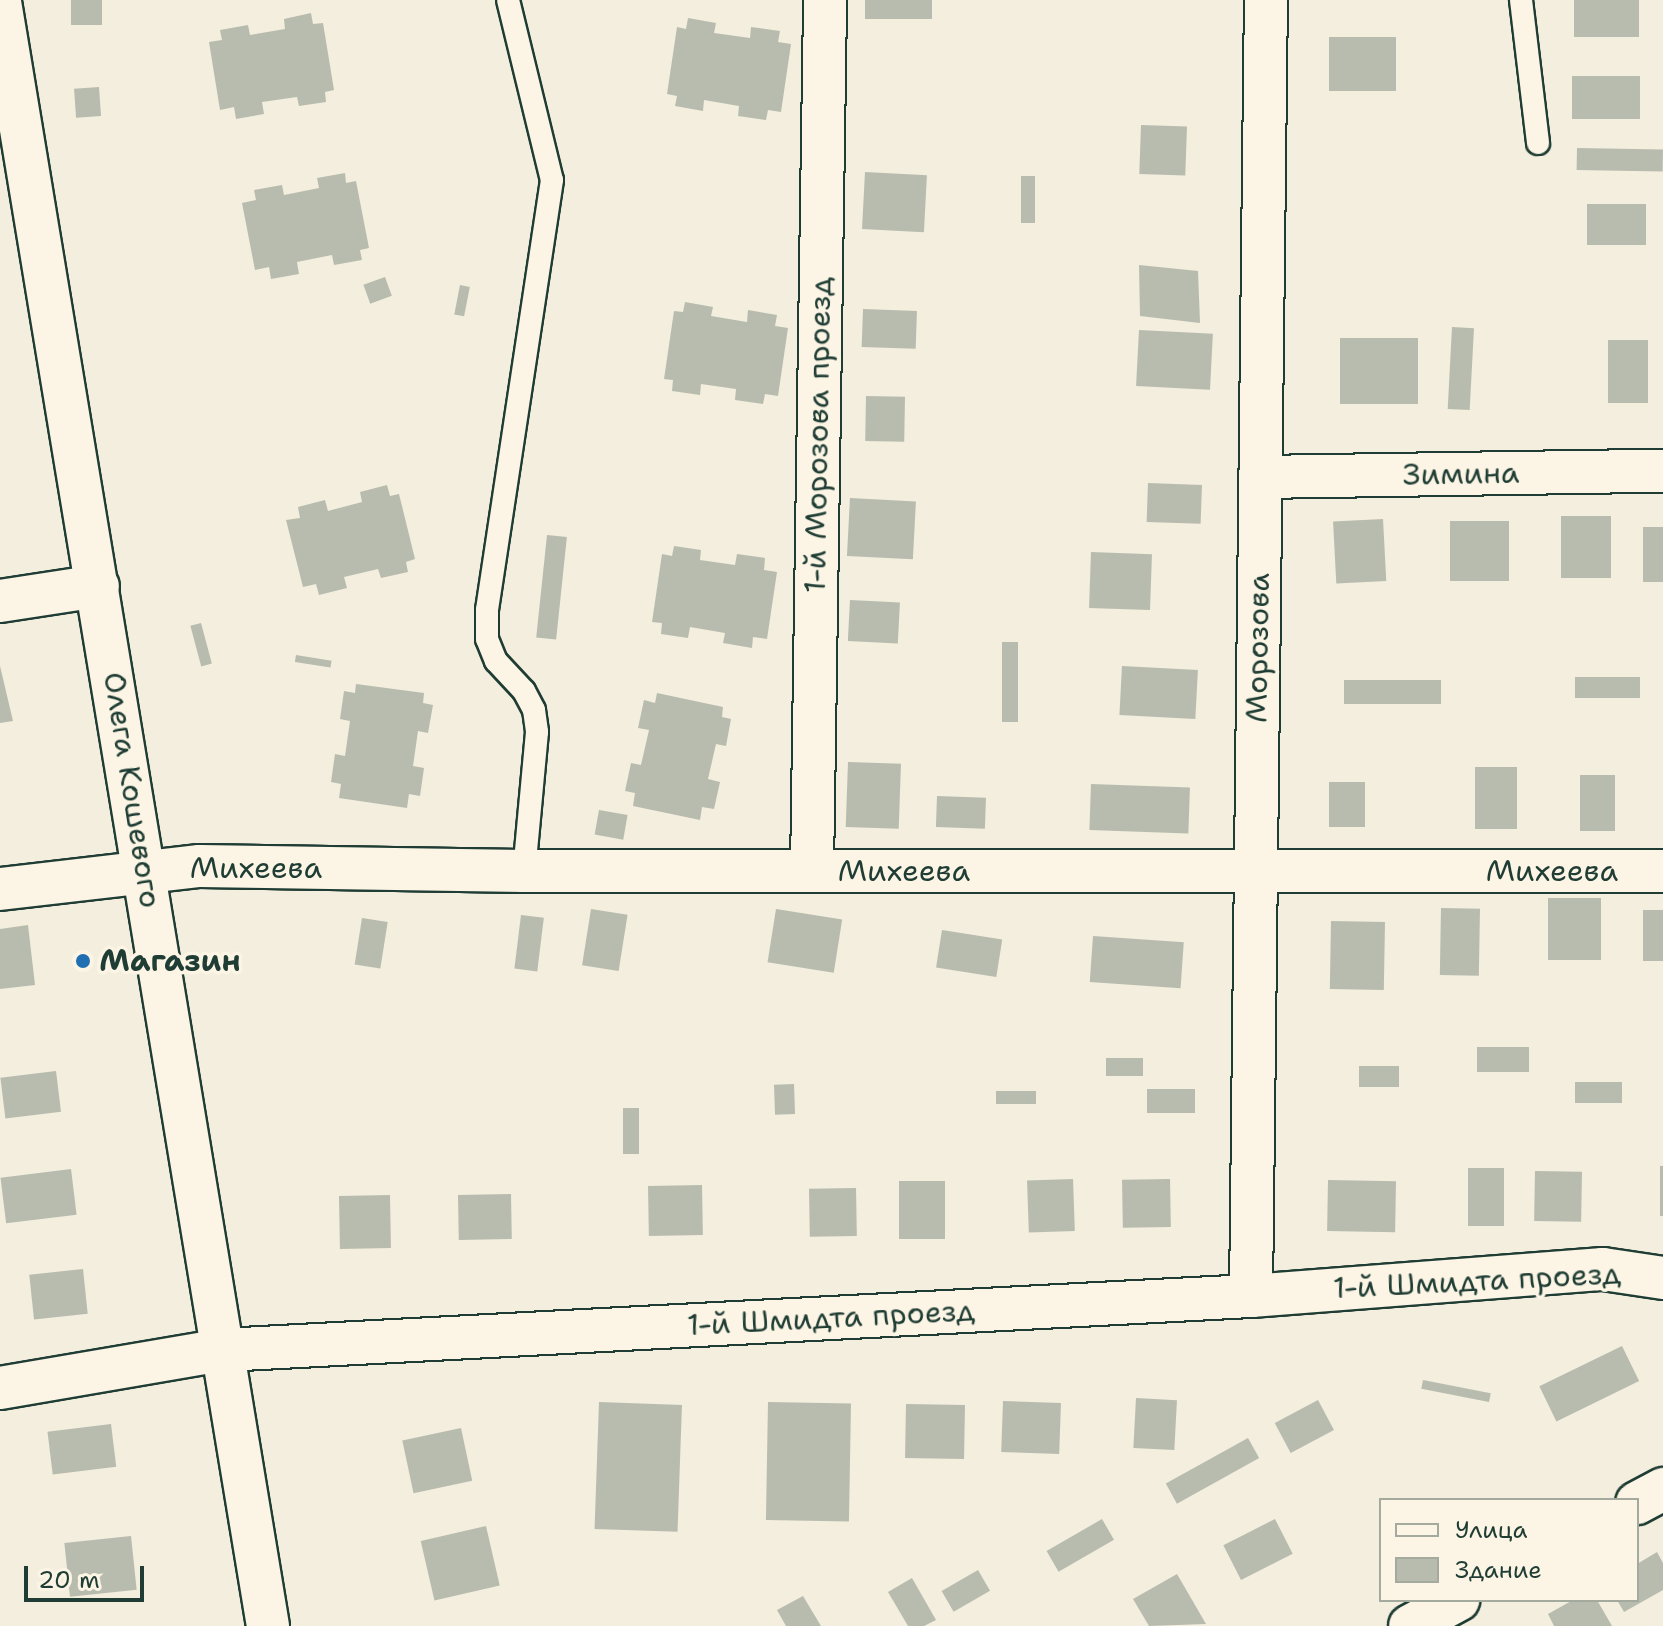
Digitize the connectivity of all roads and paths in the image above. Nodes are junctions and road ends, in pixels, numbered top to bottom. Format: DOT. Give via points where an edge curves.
graph roads {
  1 [pos="508,0"];
  2 [pos="825,0"];
  3 [pos="1266,0"];
  4 [pos="1521,0"];
  5 [pos="0,2"];
  6 [pos="1538,143"];
  7 [pos="16,188"];
  8 [pos="1663,471"];
  9 [pos="1260,477"];
  10 [pos="98,586"];
  11 [pos="0,601"];
  12 [pos="145,870"];
  13 [pos="524,871"];
  14 [pos="812,871"];
  15 [pos="1256,871"];
  16 [pos="1663,871"];
  17 [pos="0,889"];
  18 [pos="1663,1278"];
  19 [pos="1251,1296"];
  20 [pos="223,1350"];
  21 [pos="0,1388"];
  22 [pos="1663,1489"];
  23 [pos="1639,1502"];
  24 [pos="1454,1602"];
  25 [pos="268,1626"];
  26 [pos="1410,1626"];
  1 -- 13 [label="lane" via="552,180 487,610 487,639 496,661 524,691 535,721"];
  2 -- 14 [label="street, 1-й Морозова проезд"];
  3 -- 9 [label="street, Морозова"];
  4 -- 6 [label="lane"];
  5 -- 7 [label="street, Олега Кошевого"];
  7 -- 10 [label="street, Олега Кошевого"];
  8 -- 9 [label="street, Зимина"];
  9 -- 15 [label="street, Морозова"];
  10 -- 11 [label="street"];
  10 -- 12 [label="street, Олега Кошевого"];
  12 -- 13 [label="street, Михеева" via="200,866"];
  12 -- 17 [label="street"];
  12 -- 20 [label="street, Олега Кошевого"];
  13 -- 14 [label="street, Михеева"];
  14 -- 15 [label="street, Михеева"];
  15 -- 16 [label="street, Михеева"];
  15 -- 19 [label="street, Морозова"];
  18 -- 19 [label="street, 1-й Шмидта проезд" via="1603,1269"];
  19 -- 20 [label="street, 1-й Шмидта проезд"];
  20 -- 21 [label="street, 1-й Шмидта проезд"];
  20 -- 25 [label="street, Олега Кошевого"];
  22 -- 23 [label="street"];
  24 -- 26 [label="street"];
}
